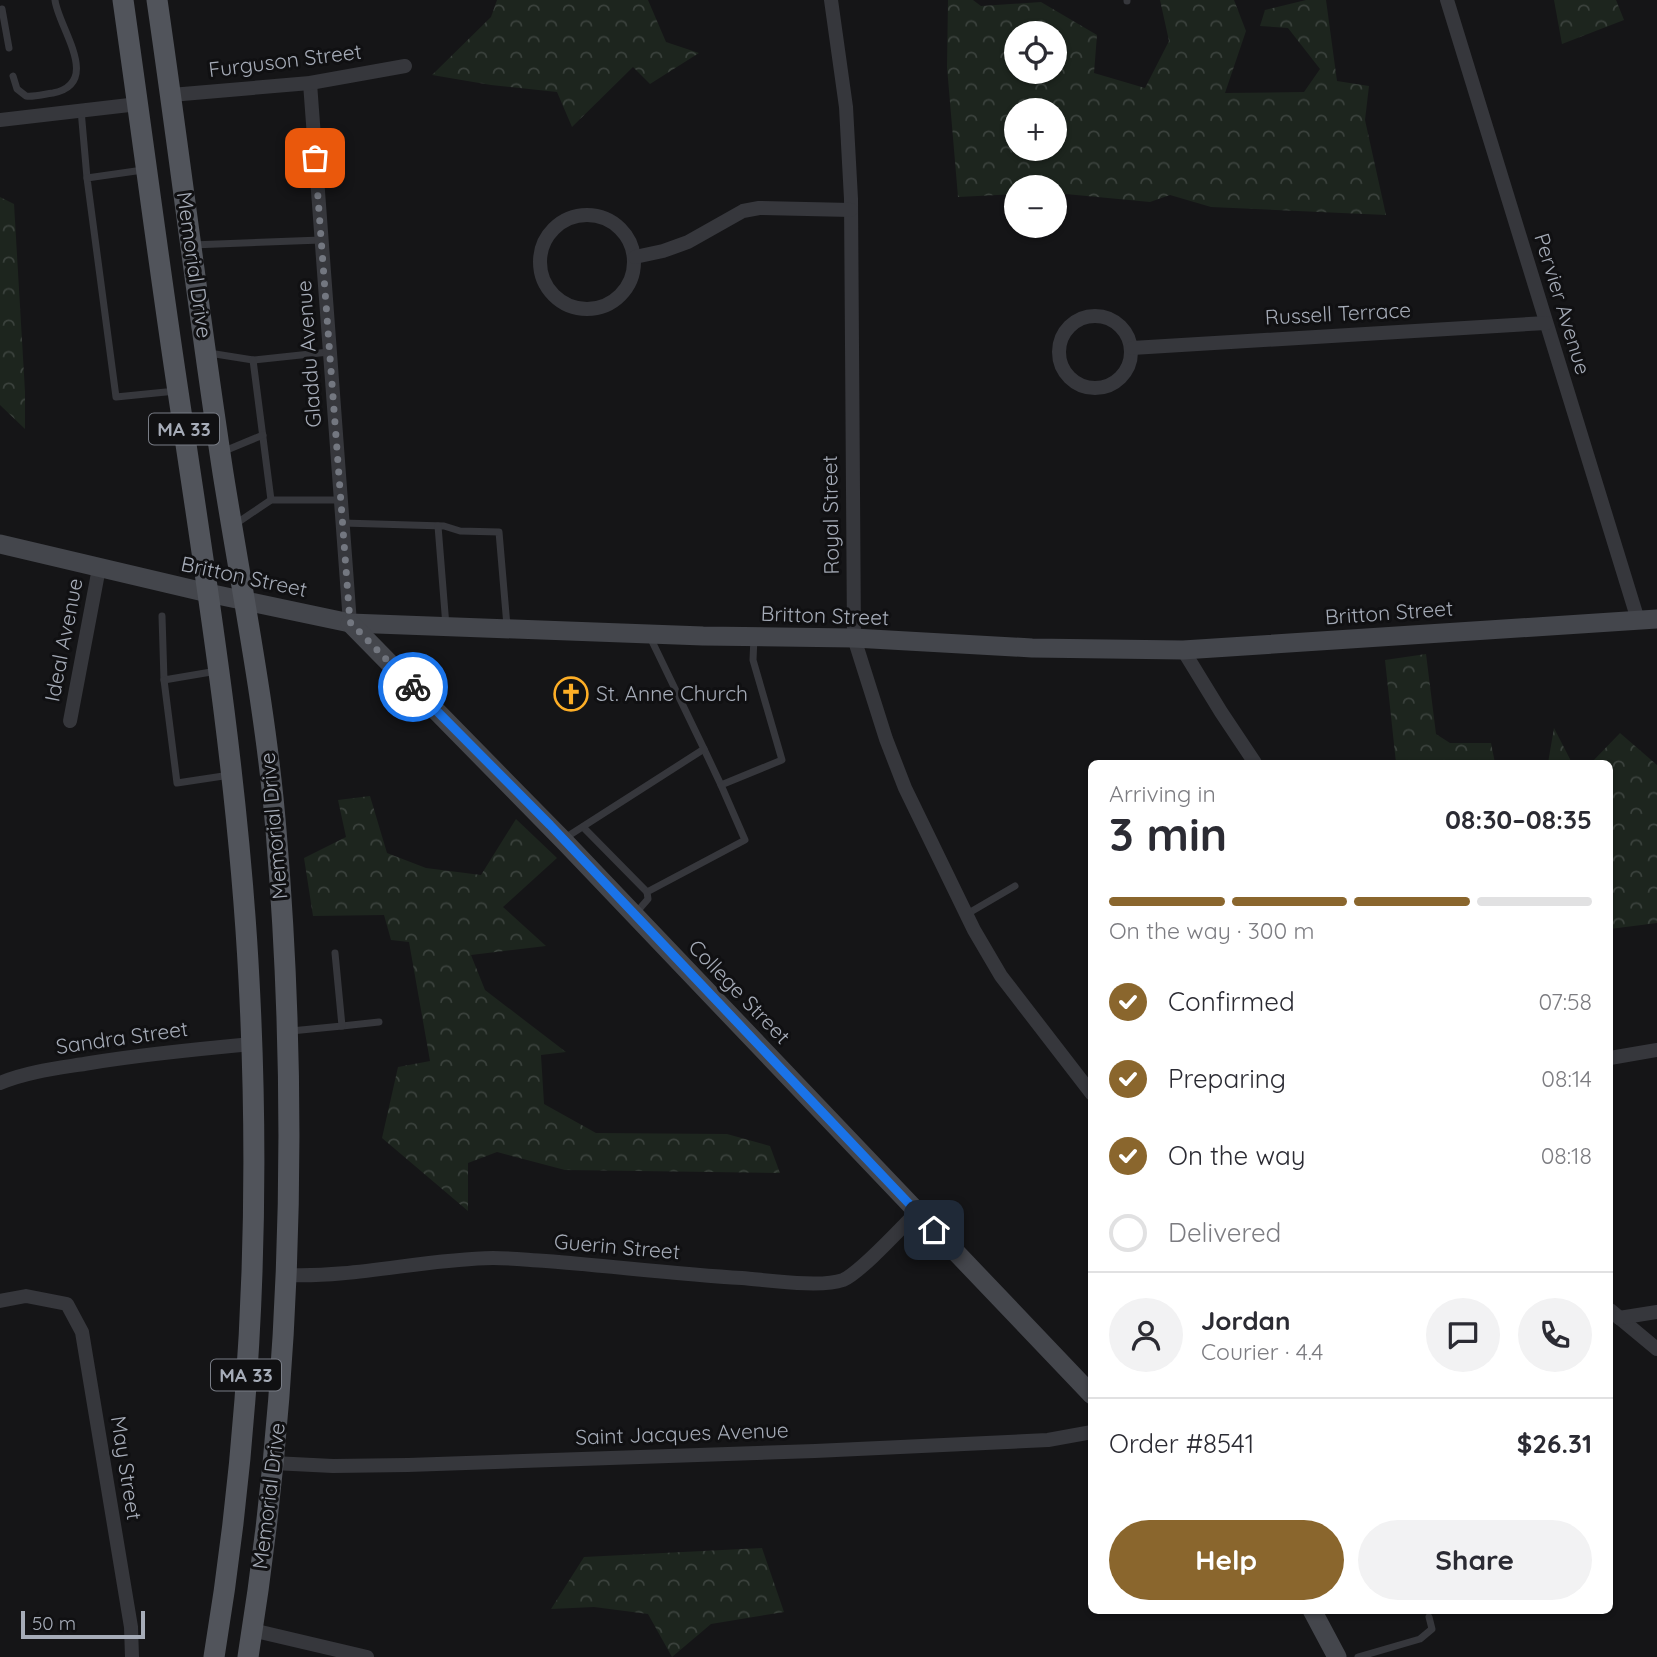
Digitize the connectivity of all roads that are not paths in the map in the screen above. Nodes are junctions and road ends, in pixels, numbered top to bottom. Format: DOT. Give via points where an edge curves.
graph roads {
  1 [pos="55,0"];
  2 [pos="123,0"];
  3 [pos="157,0"];
  4 [pos="831,0"];
  5 [pos="1447,0"];
  6 [pos="1,6"];
  7 [pos="9,48"];
  8 [pos="405,66"];
  9 [pos="13,76"];
  10 [pos="310,83"];
  11 [pos="171,95"];
  12 [pos="138,104"];
  13 [pos="81,110"];
  14 [pos="0,120"];
  15 [pos="147,169"];
  16 [pos="87,178"];
  17 [pos="851,210"];
  18 [pos="321,240"];
  19 [pos="191,245"];
  20 [pos="635,257"];
  21 [pos="1546,323"];
  22 [pos="1132,348"];
  23 [pos="206,352"];
  24 [pos="330,352"];
  25 [pos="253,360"];
  26 [pos="178,391"];
  27 [pos="263,435"];
  28 [pos="220,453"];
  29 [pos="271,500"];
  30 [pos="341,500"];
  31 [pos="343,523"];
  32 [pos="438,526"];
  33 [pos="232,527"];
  34 [pos="0,544"];
  35 [pos="99,568"];
  36 [pos="208,593"];
  37 [pos="243,600"];
  38 [pos="162,616"];
  39 [pos="1648,619"];
  40 [pos="350,622"];
  41 [pos="446,626"];
  42 [pos="507,628"];
  43 [pos="649,633"];
  44 [pos="754,636"];
  45 [pos="853,638"];
  46 [pos="1183,650"];
  47 [pos="218,671"];
  48 [pos="164,680"];
  49 [pos="69,721"];
  50 [pos="704,749"];
  51 [pos="1253,760"];
  52 [pos="231,775"];
  53 [pos="721,785"];
  54 [pos="583,827"];
  55 [pos="563,839"];
  56 [pos="1015,886"];
  57 [pos="647,892"];
  58 [pos="635,914"];
  59 [pos="966,914"];
  60 [pos="335,953"];
  61 [pos="379,1022"];
  62 [pos="342,1026"];
  63 [pos="287,1031"];
  64 [pos="252,1044"];
  65 [pos="1657,1050"];
  66 [pos="1613,1057"];
  67 [pos="0,1083"];
  68 [pos="1088,1089"];
  69 [pos="917,1212"];
  70 [pos="286,1275"];
  71 [pos="0,1301"];
  72 [pos="1657,1312"];
  73 [pos="1615,1314"];
  74 [pos="1657,1349"];
  75 [pos="1088,1387"];
  76 [pos="1088,1433"];
  77 [pos="273,1463"];
  78 [pos="1314,1614"];
  79 [pos="1429,1617"];
  80 [pos="252,1630"];
  81 [pos="132,1657"];
  82 [pos="214,1657"];
  83 [pos="248,1657"];
  84 [pos="366,1657"];
  85 [pos="1337,1657"];
  86 [pos="1358,1657"];
  1 -- 9 [label="lane" via="76,62 74,81 59,91 32,97 16,89"];
  2 -- 12 [label="main road, Memorial Drive / MA 33"];
  3 -- 11 [label="main road, Memorial Drive / MA 33"];
  4 -- 17 [label="street, Royal Street" via="846,107"];
  5 -- 21 [label="street, Pervier Avenue"];
  6 -- 7 [label="lane"];
  8 -- 10 [label="street, Furguson Street"];
  10 -- 11 [label="street, Furguson Street"];
  10 -- 18 [label="street, Gladdu Avenue"];
  11 -- 19 [label="main road, Memorial Drive / MA 33"];
  12 -- 13 [label="street"];
  12 -- 15 [label="main road, Memorial Drive / MA 33"];
  13 -- 14 [label="street"];
  13 -- 16 [label="lane"];
  15 -- 16 [label="lane"];
  15 -- 26 [label="main road, Memorial Drive / MA 33"];
  16 -- 26 [label="lane" via="116,397"];
  17 -- 20 [label="street" via="743,211 688,242"];
  17 -- 45 [label="street, Royal Street"];
  18 -- 19 [label="lane"];
  18 -- 24 [label="street, Gladdu Avenue"];
  19 -- 23 [label="main road, Memorial Drive / MA 33"];
  20 -- 20 [label="street" via="629,239 617,225 582,215 564,221 550,233 541,250 540,268 546,286 558,300 575,308 593,309 611,304 625,292"];
  21 -- 22 [label="street, Russell Terrace"];
  21 -- 39 [label="street, Pervier Avenue"];
  22 -- 22 [label="street" via="1131,360 1118,380 1096,388 1073,380 1060,361 1059,349 1068,327 1089,316 1101,316 1122,327"];
  23 -- 25 [label="lane"];
  23 -- 28 [label="main road, Memorial Drive / MA 33"];
  24 -- 25 [label="lane"];
  24 -- 30 [label="street, Gladdu Avenue"];
  25 -- 27 [label="lane"];
  26 -- 36 [label="main road, Memorial Drive / MA 33"];
  27 -- 28 [label="lane"];
  27 -- 29 [label="lane"];
  28 -- 33 [label="main road, Memorial Drive / MA 33"];
  29 -- 30 [label="lane"];
  29 -- 33 [label="lane"];
  30 -- 31 [label="street, Gladdu Avenue"];
  31 -- 32 [label="lane"];
  31 -- 40 [label="street, Gladdu Avenue"];
  32 -- 41 [label="lane"];
  32 -- 42 [label="lane" via="499,532"];
  33 -- 37 [label="main road, Memorial Drive / MA 33"];
  34 -- 35 [label="street, Britton Street"];
  35 -- 36 [label="street, Britton Street"];
  35 -- 49 [label="street, Ideal Avenue"];
  36 -- 37 [label="street, Britton Street"];
  36 -- 47 [label="main road, Memorial Drive / MA 33"];
  37 -- 40 [label="street, Britton Street"];
  37 -- 63 [label="main road, Memorial Drive / MA 33" via="274,804"];
  38 -- 48 [label="lane"];
  39 -- 46 [label="street, Britton Street"];
  40 -- 41 [label="street, Britton Street"];
  40 -- 55 [label="street, College Street"];
  41 -- 42 [label="street, Britton Street"];
  42 -- 43 [label="street, Britton Street"];
  43 -- 44 [label="street, Britton Street"];
  43 -- 50 [label="lane"];
  44 -- 45 [label="street, Britton Street"];
  44 -- 53 [label="lane" via="753,660 782,760"];
  45 -- 46 [label="street, Britton Street"];
  45 -- 59 [label="street, Royal Street" via="905,788"];
  46 -- 51 [label="street"];
  47 -- 48 [label="lane"];
  47 -- 52 [label="main road, Memorial Drive / MA 33"];
  48 -- 52 [label="lane" via="177,783"];
  50 -- 53 [label="lane"];
  50 -- 54 [label="lane"];
  52 -- 64 [label="main road, Memorial Drive / MA 33"];
  53 -- 57 [label="lane" via="745,840"];
  54 -- 55 [label="lane"];
  54 -- 57 [label="lane"];
  55 -- 58 [label="street, College Street"];
  56 -- 59 [label="lane"];
  57 -- 58 [label="lane" via="648,899"];
  58 -- 69 [label="street, College Street"];
  59 -- 68 [label="street, Royal Street" via="1001,976"];
  60 -- 62 [label="lane"];
  61 -- 62 [label="lane"];
  62 -- 63 [label="lane"];
  63 -- 70 [label="main road, Memorial Drive / MA 33"];
  64 -- 67 [label="street, Sandra Street" via="36,1071"];
  64 -- 82 [label="main road, Memorial Drive / MA 33" via="254,1198 248,1342 236,1491"];
  65 -- 66 [label="street"];
  69 -- 70 [label="street, Guerin Street" via="862,1266 843,1279 815,1283 496,1258"];
  69 -- 75 [label="street, College Street"];
  70 -- 77 [label="main road, Memorial Drive / MA 33"];
  71 -- 81 [label="street, May Street" via="26,1296 67,1304 82,1332 131,1627"];
  72 -- 73 [label="street"];
  73 -- 74 [label="street"];
  76 -- 77 [label="street, Saint Jacques Avenue" via="1048,1440 814,1451 408,1465"];
  77 -- 80 [label="main road, Memorial Drive / MA 33"];
  78 -- 85 [label="street"];
  79 -- 86 [label="lane" via="1432,1629 1420,1639"];
  80 -- 83 [label="main road, Memorial Drive / MA 33"];
  80 -- 84 [label="street"];
}
